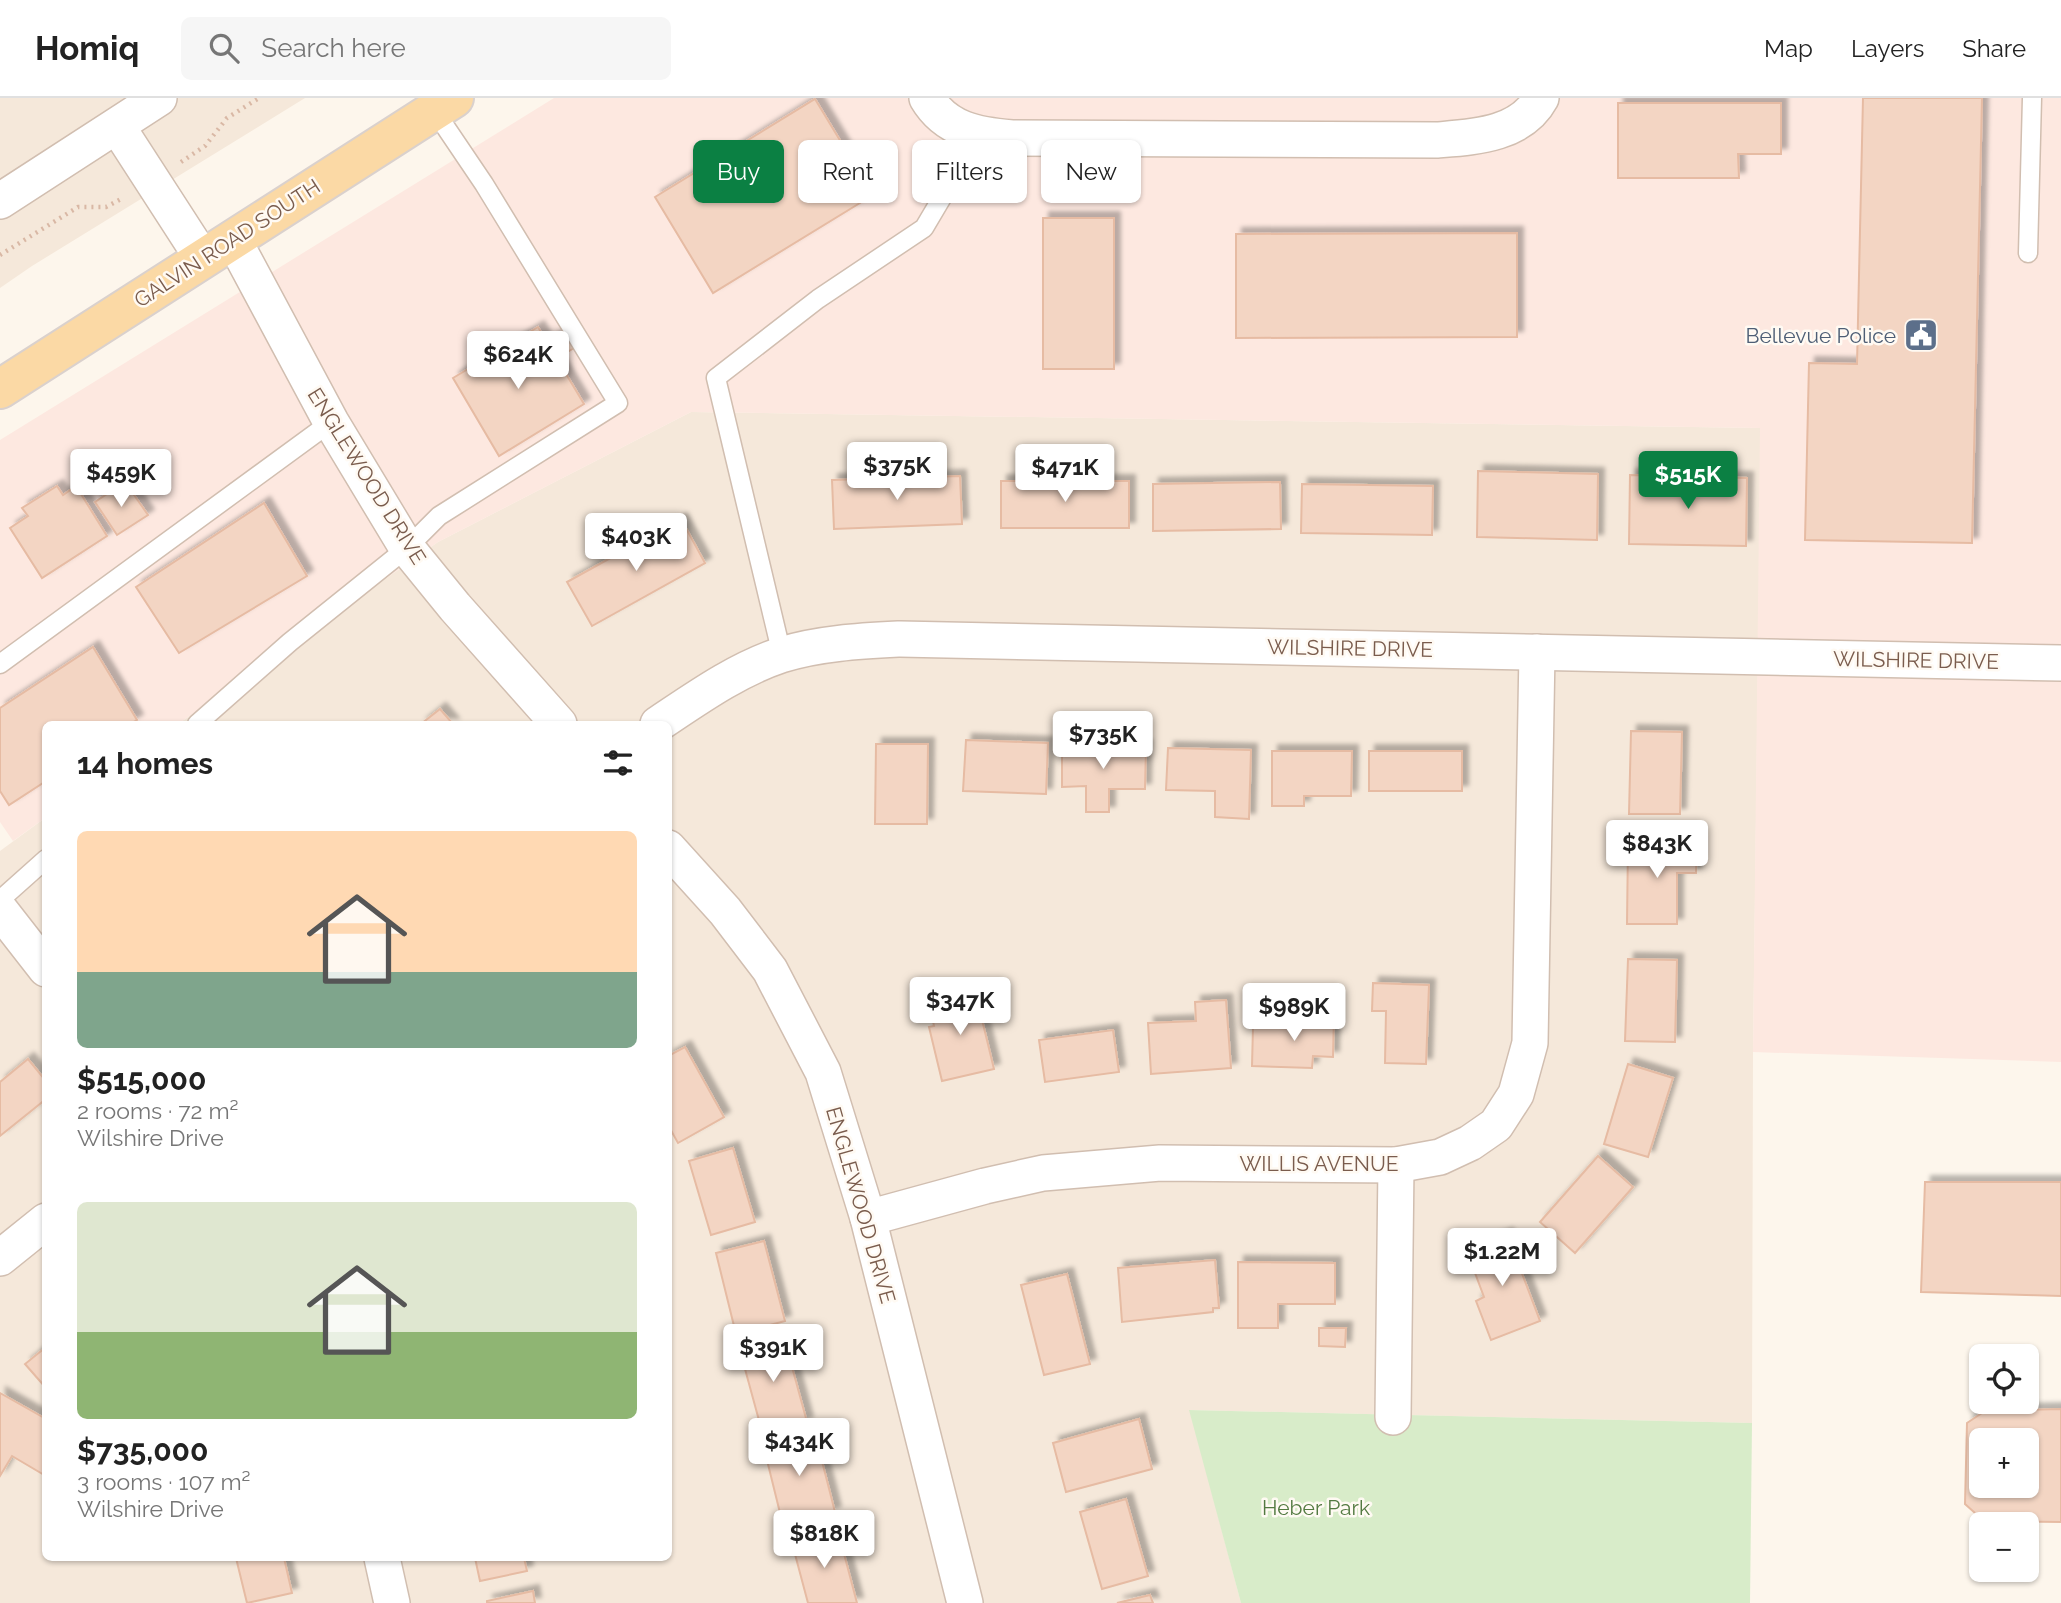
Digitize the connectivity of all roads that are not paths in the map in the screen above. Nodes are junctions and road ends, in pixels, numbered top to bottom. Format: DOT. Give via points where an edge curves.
graph roads {
  1 [pos="159,98"];
  2 [pos="927,98"];
  3 [pos="1541,98"];
  4 [pos="2032,98"];
  5 [pos="444,104"];
  6 [pos="117,126"];
  7 [pos="979,135"];
  8 [pos="0,201"];
  9 [pos="218,249"];
  10 [pos="2028,253"];
  11 [pos="0,389"];
  12 [pos="331,422"];
  13 [pos="407,548"];
  14 [pos="1537,652"];
  15 [pos="782,655"];
  16 [pos="2061,663"];
  17 [pos="0,664"];
  18 [pos="200,721"];
  19 [pos="556,721"];
  20 [pos="662,721"];
  21 [pos="672,852"];
  22 [pos="42,863"];
  23 [pos="0,900"];
  24 [pos="0,911"];
  25 [pos="42,964"];
  26 [pos="1396,1165"];
  27 [pos="868,1218"];
  28 [pos="42,1224"];
  29 [pos="0,1258"];
  30 [pos="1393,1417"];
  31 [pos="383,1561"];
  32 [pos="392,1603"];
  33 [pos="965,1603"];
  1 -- 6 [label="street"];
  2 -- 7 [label="street" via="952,125"];
  3 -- 7 [label="street" via="1521,121 1502,130 1437,140"];
  4 -- 10 [label="lane"];
  5 -- 9 [label="main road, GALVIN ROAD SOUTH"];
  5 -- 13 [label="lane" via="484,184 618,402 439,516"];
  6 -- 8 [label="street"];
  6 -- 9 [label="street, ENGLEWOOD DRIVE"];
  7 -- 15 [label="lane" via="924,228 818,299 716,378"];
  9 -- 11 [label="main road, GALVIN ROAD SOUTH"];
  9 -- 12 [label="street, ENGLEWOOD DRIVE"];
  12 -- 13 [label="street, ENGLEWOOD DRIVE"];
  12 -- 17 [label="lane"];
  13 -- 18 [label="lane"];
  13 -- 19 [label="street, ENGLEWOOD DRIVE"];
  14 -- 15 [label="street, WILSHIRE DRIVE" via="900,639 846,642"];
  14 -- 16 [label="street, WILSHIRE DRIVE"];
  14 -- 26 [label="street, WILLIS AVENUE" via="1530,1043 1516,1094 1496,1125 1470,1143 1440,1157"];
  15 -- 20 [label="street, WILSHIRE DRIVE" via="735,675"];
  21 -- 27 [label="street, ENGLEWOOD DRIVE" via="770,970 823,1072"];
  22 -- 23 [label="lane"];
  24 -- 25 [label="street"];
  26 -- 27 [label="street, WILLIS AVENUE" via="1160,1163 1043,1173"];
  26 -- 30 [label="street"];
  27 -- 33 [label="street, ENGLEWOOD DRIVE"];
  28 -- 29 [label="street"];
  31 -- 32 [label="street"];
}
